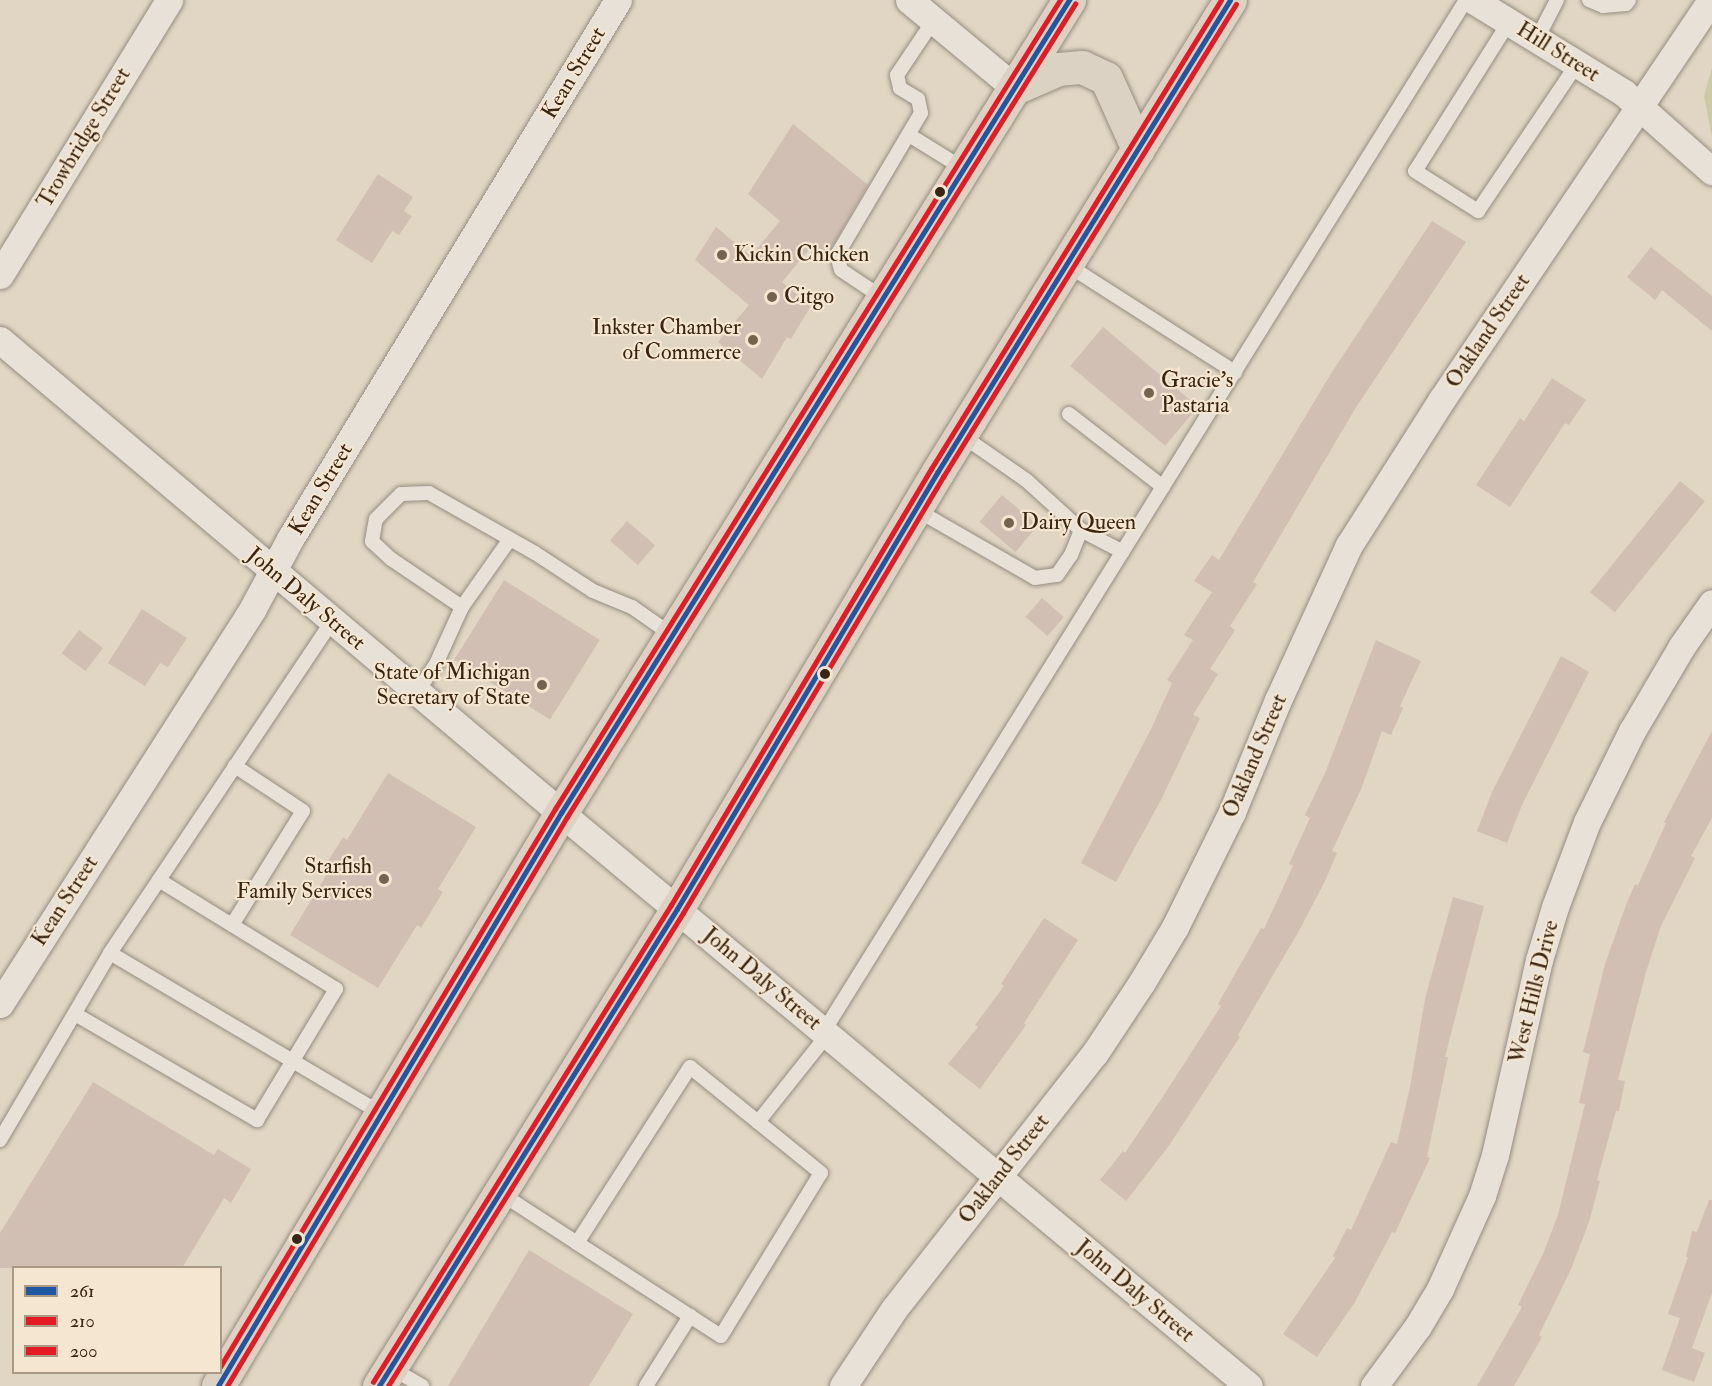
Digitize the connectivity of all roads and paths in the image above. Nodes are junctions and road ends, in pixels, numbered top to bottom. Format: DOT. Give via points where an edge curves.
graph roads {
  1 [pos="169,0"];
  2 [pos="618,0"];
  3 [pos="909,0"];
  4 [pos="1070,0"];
  5 [pos="1230,0"];
  6 [pos="1466,0"];
  7 [pos="1473,0"];
  8 [pos="1557,0"];
  9 [pos="1589,0"];
  10 [pos="1629,0"];
  11 [pos="1711,0"];
  12 [pos="934,20"];
  13 [pos="1509,22"];
  14 [pos="1537,39"];
  15 [pos="1577,64"];
  16 [pos="1015,88"];
  17 [pos="1640,108"];
  18 [pos="909,135"];
  19 [pos="1138,149"];
  20 [pos="964,169"];
  21 [pos="1712,171"];
  22 [pos="1066,264"];
  23 [pos="0,275"];
  24 [pos="884,298"];
  25 [pos="0,340"];
  26 [pos="1235,372"];
  27 [pos="1069,414"];
  28 [pos="961,435"];
  29 [pos="1163,487"];
  30 [pos="915,509"];
  31 [pos="1081,530"];
  32 [pos="510,539"];
  33 [pos="1123,552"];
  34 [pos="273,571"];
  35 [pos="1712,603"];
  36 [pos="462,607"];
  37 [pos="332,621"];
  38 [pos="672,635"];
  39 [pos="417,692"];
  40 [pos="235,766"];
  41 [pos="561,813"];
  42 [pos="159,880"];
  43 [pos="677,909"];
  44 [pos="232,925"];
  45 [pos="110,953"];
  46 [pos="0,1004"];
  47 [pos="75,1014"];
  48 [pos="826,1033"];
  49 [pos="293,1060"];
  50 [pos="382,1114"];
  51 [pos="758,1122"];
  52 [pos="0,1140"];
  53 [pos="998,1176"];
  54 [pos="500,1193"];
  55 [pos="577,1243"];
  56 [pos="690,1316"];
  57 [pos="385,1377"];
  58 [pos="227,1380"];
  59 [pos="422,1386"];
  60 [pos="646,1386"];
  61 [pos="843,1386"];
  62 [pos="1249,1386"];
  63 [pos="1374,1386"];
  1 -- 23 [label="street, Trowbridge Street"];
  2 -- 34 [label="street, Kean Street"];
  3 -- 12 [label="street"];
  4 -- 16 [label="main road"];
  5 -- 19 [label="main road"];
  6 -- 26 [label="lane"];
  7 -- 13 [label="street, Hill Street"];
  8 -- 14 [label="lane"];
  9 -- 10 [label="lane" via="1603,6 1626,4"];
  11 -- 17 [label="street, Oakland Street"];
  12 -- 16 [label="street"];
  12 -- 18 [label="lane" via="897,75 900,88 918,99 921,113"];
  13 -- 14 [label="street, Hill Street"];
  13 -- 15 [label="lane" via="1415,171 1478,211"];
  14 -- 15 [label="street, Hill Street"];
  15 -- 17 [label="street, Hill Street" via="1624,93"];
  16 -- 19 [label="main road" via="1058,69 1082,67 1106,78"];
  16 -- 20 [label="main road"];
  17 -- 21 [label="street, Hill Street"];
  17 -- 53 [label="street, Oakland Street" via="1442,399 1349,545 1232,812 1175,927 1095,1053"];
  18 -- 20 [label="lane"];
  18 -- 24 [label="lane" via="837,255 842,270"];
  19 -- 22 [label="main road"];
  20 -- 24 [label="main road"];
  22 -- 26 [label="lane"];
  22 -- 28 [label="main road"];
  24 -- 38 [label="main road"];
  25 -- 34 [label="street, John Daly Street"];
  26 -- 29 [label="lane"];
  27 -- 29 [label="lane"];
  28 -- 30 [label="main road"];
  28 -- 31 [label="lane" via="1026,480"];
  29 -- 33 [label="lane"];
  30 -- 31 [label="lane" via="1035,578 1057,575"];
  30 -- 43 [label="main road"];
  31 -- 33 [label="lane"];
  32 -- 36 [label="lane"];
  32 -- 36 [label="lane" via="429,493 401,494 376,519 372,542"];
  32 -- 38 [label="lane" via="593,591 632,607"];
  33 -- 48 [label="lane"];
  34 -- 37 [label="street, John Daly Street"];
  34 -- 46 [label="street, Kean Street"];
  35 -- 63 [label="street, West Hills Drive" via="1632,730 1587,822 1539,960 1495,1155 1482,1196 1440,1288"];
  36 -- 39 [label="lane" via="436,664"];
  37 -- 39 [label="street, John Daly Street"];
  37 -- 40 [label="lane"];
  38 -- 41 [label="main road"];
  39 -- 41 [label="street, John Daly Street"];
  40 -- 42 [label="lane"];
  40 -- 44 [label="lane" via="303,811"];
  41 -- 43 [label="street, John Daly Street"];
  41 -- 50 [label="main road"];
  42 -- 44 [label="lane"];
  42 -- 45 [label="lane"];
  43 -- 48 [label="street, John Daly Street"];
  43 -- 54 [label="main road"];
  44 -- 49 [label="lane" via="336,989"];
  45 -- 47 [label="lane"];
  45 -- 49 [label="lane"];
  47 -- 49 [label="lane" via="256,1120"];
  47 -- 52 [label="lane"];
  48 -- 51 [label="lane"];
  48 -- 53 [label="street, John Daly Street"];
  49 -- 50 [label="lane"];
  50 -- 58 [label="main road"];
  51 -- 55 [label="lane" via="690,1067"];
  51 -- 56 [label="lane" via="821,1173 721,1336"];
  53 -- 61 [label="street, Oakland Street" via="894,1310"];
  53 -- 62 [label="street, John Daly Street"];
  54 -- 55 [label="lane"];
  54 -- 57 [label="main road"];
  55 -- 56 [label="lane"];
  56 -- 60 [label="lane"];
  57 -- 59 [label="lane"];
}
